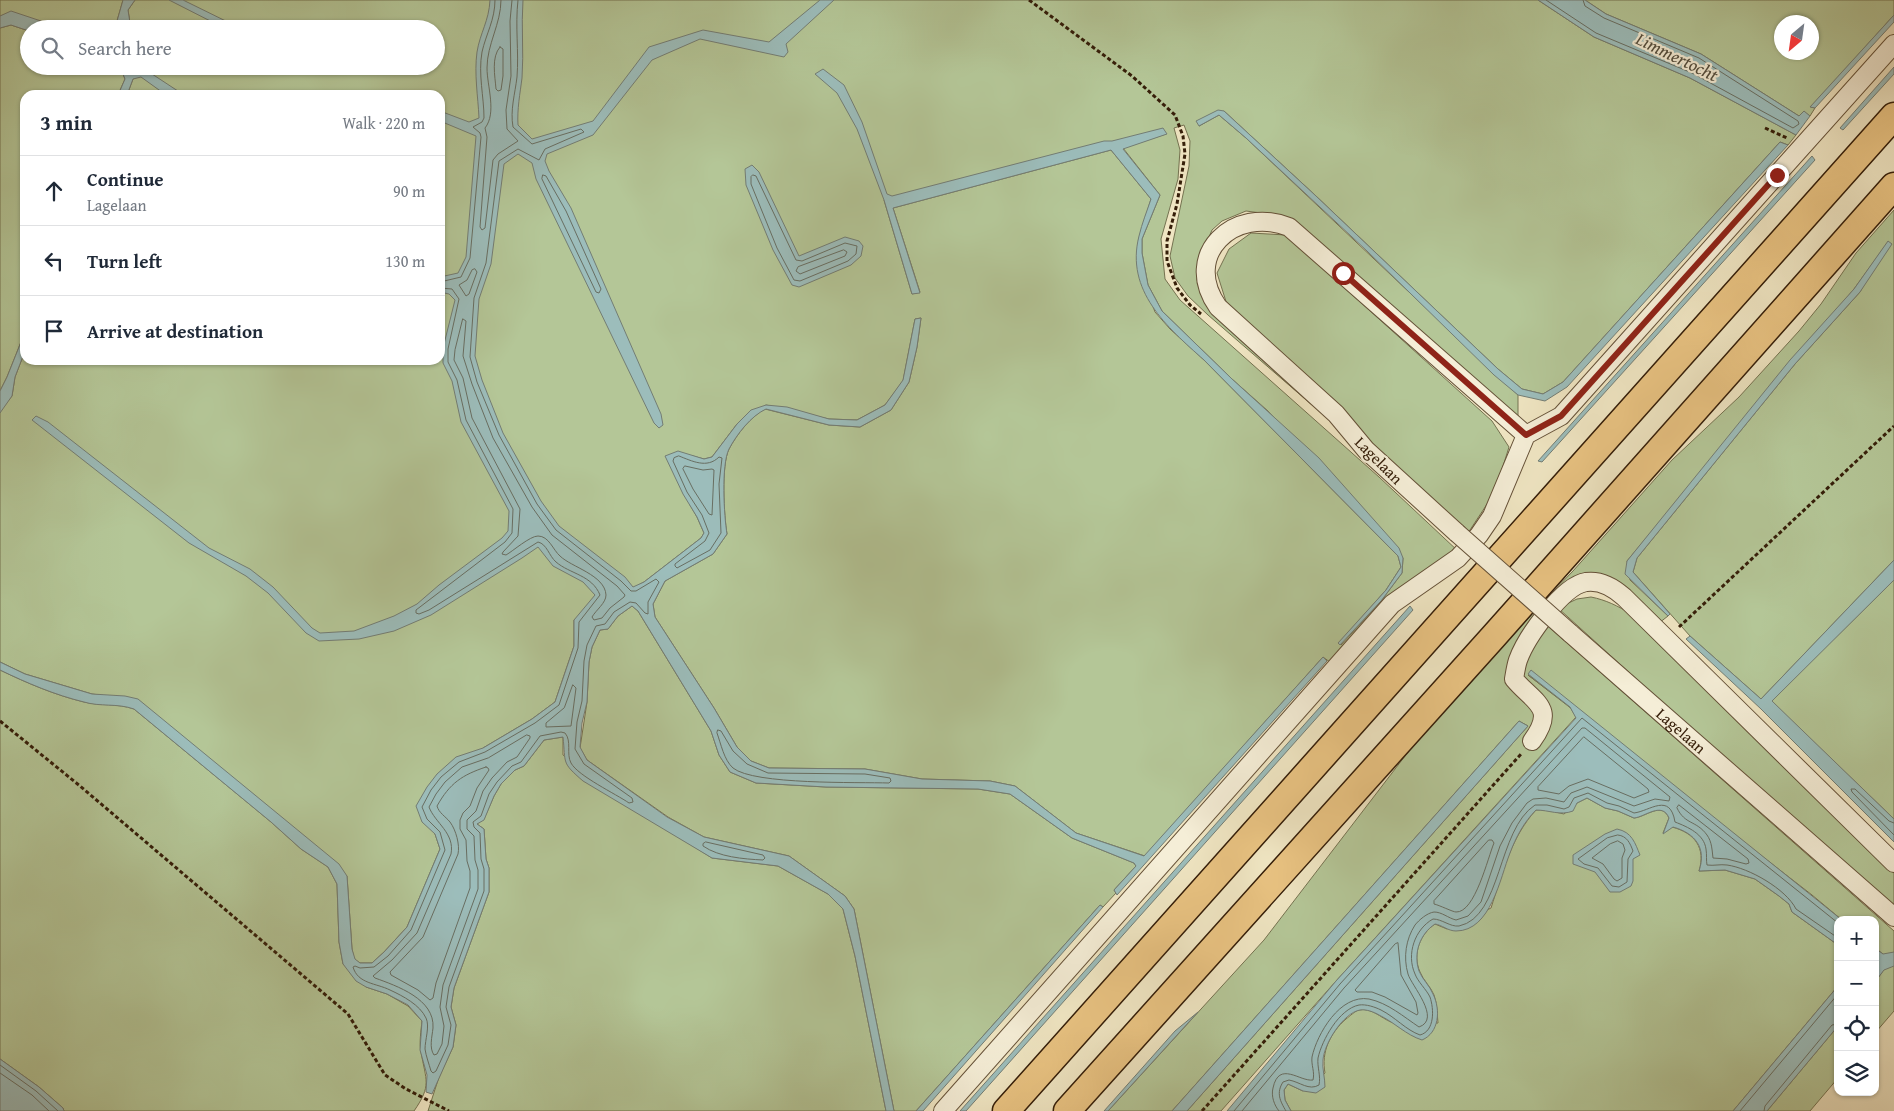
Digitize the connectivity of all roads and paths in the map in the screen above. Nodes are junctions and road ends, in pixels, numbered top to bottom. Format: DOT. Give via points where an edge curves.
graph roads {
  1 [pos="1029,0"];
  2 [pos="1894,44"];
  3 [pos="1894,116"];
  4 [pos="1765,128"];
  5 [pos="1802,146"];
  6 [pos="1894,186"];
  7 [pos="1205,317"];
  8 [pos="1894,426"];
  9 [pos="1526,435"];
  10 [pos="1667,639"];
  11 [pos="0,721"];
  12 [pos="1532,741"];
  13 [pos="1894,863"];
  14 [pos="1894,917"];
  15 [pos="449,1111"];
  16 [pos="943,1111"];
  17 [pos="1006,1111"];
  18 [pos="1067,1111"];
  19 [pos="1202,1111"];
  1 -- 7 [label="path" via="1132,76 1175,115 1183,136 1185,154 1167,261 1178,288 1190,305"];
  2 -- 5 [label="street"];
  3 -- 17 [label="highway"];
  4 -- 5 [label="path"];
  5 -- 9 [label="street" via="1561,416"];
  6 -- 18 [label="highway"];
  8 -- 10 [label="path"];
  9 -- 14 [label="street, Lagelaan, bridge" via="1289,227 1264,220 1241,224 1221,237 1209,254 1205,280 1218,308 1336,414 1366,450 1456,534"];
  9 -- 16 [label="street" via="1492,516 1479,535 1458,558 1392,604"];
  10 -- 12 [label="street" via="1610,587 1584,582 1564,594 1533,632 1515,670 1514,679 1542,710 1543,723"];
  10 -- 13 [label="street"];
  11 -- 15 [label="path" via="348,1014 385,1075"];
  12 -- 19 [label="path"];
}
